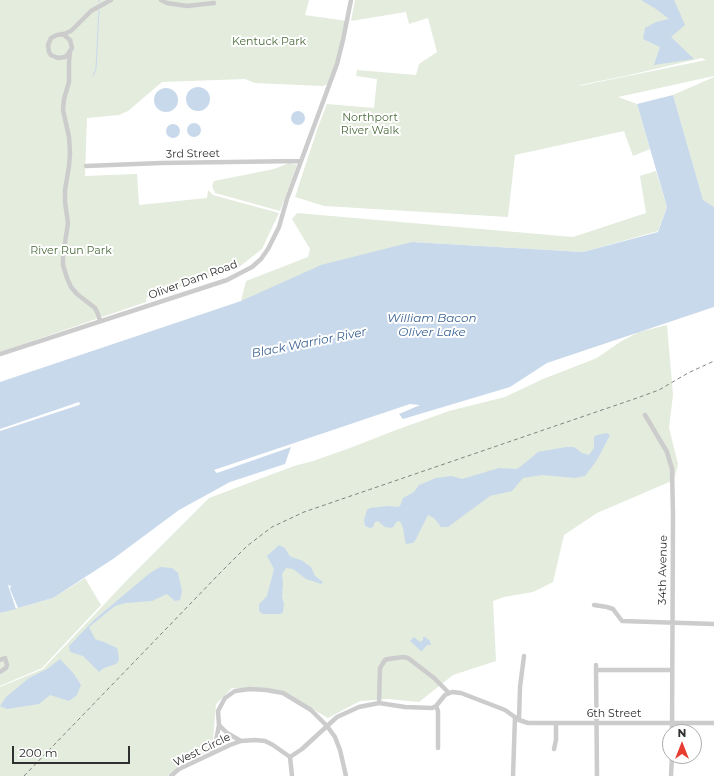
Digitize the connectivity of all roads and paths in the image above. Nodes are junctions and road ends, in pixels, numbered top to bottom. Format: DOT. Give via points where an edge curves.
graph roads {
  1 [pos="110,0"];
  2 [pos="161,0"];
  3 [pos="350,0"];
  4 [pos="214,3"];
  5 [pos="74,28"];
  6 [pos="61,34"];
  7 [pos="70,40"];
  8 [pos="70,51"];
  9 [pos="58,58"];
  10 [pos="69,70"];
  11 [pos="300,160"];
  12 [pos="86,166"];
  13 [pos="100,322"];
  14 [pos="0,354"];
  15 [pos="646,415"];
  16 [pos="594,605"];
  17 [pos="672,623"];
  18 [pos="714,624"];
  19 [pos="524,656"];
  20 [pos="0,660"];
  21 [pos="596,665"];
  22 [pos="596,670"];
  23 [pos="672,670"];
  24 [pos="0,672"];
  25 [pos="449,693"];
  26 [pos="379,703"];
  27 [pos="436,706"];
  28 [pos="517,718"];
  29 [pos="714,722"];
  30 [pos="598,723"];
  31 [pos="671,723"];
  32 [pos="556,724"];
  33 [pos="219,725"];
  34 [pos="327,726"];
  35 [pos="241,741"];
  36 [pos="438,748"];
  37 [pos="554,749"];
  38 [pos="210,754"];
  39 [pos="290,757"];
  40 [pos="672,764"];
  41 [pos="171,776"];
  42 [pos="292,776"];
  43 [pos="346,776"];
  44 [pos="513,776"];
  45 [pos="597,776"];
  46 [pos="672,776"];
  1 -- 5 [label="street" via="91,11"];
  2 -- 4 [label="street" via="187,6"];
  3 -- 11 [label="street, Oliver Dam Road" via="337,64"];
  5 -- 6 [label="street"];
  5 -- 7 [label="street"];
  6 -- 7 [label="street"];
  6 -- 9 [label="street" via="51,38 48,45 49,52"];
  7 -- 8 [label="street"];
  8 -- 9 [label="street" via="66,57"];
  8 -- 10 [label="street"];
  9 -- 10 [label="street" via="65,62"];
  10 -- 13 [label="street" via="63,110 69,137 70,166 65,190 68,223 63,265 71,286 95,308"];
  11 -- 12 [label="street, 3rd Street"];
  11 -- 13 [label="street, Oliver Dam Road" via="279,227 268,249 252,267 227,280"];
  13 -- 14 [label="street, Oliver Dam Road"];
  15 -- 17 [label="street, 34th Avenue" via="667,452 672,469"];
  16 -- 17 [label="street" via="613,609 622,621"];
  17 -- 18 [label="street"];
  17 -- 23 [label="street, 34th Avenue"];
  19 -- 28 [label="street"];
  20 -- 24 [label="street" via="5,658 7,665"];
  21 -- 22 [label="street"];
  22 -- 23 [label="street"];
  22 -- 30 [label="street"];
  23 -- 31 [label="street, 34th Avenue"];
  25 -- 26 [label="street" via="408,658 394,658 385,660 380,668"];
  25 -- 27 [label="street"];
  25 -- 28 [label="street, 6th Street" via="461,693 505,710"];
  26 -- 27 [label="street" via="422,708"];
  26 -- 34 [label="street" via="357,708 337,717"];
  27 -- 36 [label="street"];
  28 -- 32 [label="street, 6th Street" via="528,723"];
  28 -- 44 [label="street"];
  29 -- 31 [label="street, 6th Street"];
  30 -- 31 [label="street, 6th Street"];
  30 -- 32 [label="street, 6th Street"];
  30 -- 45 [label="street"];
  32 -- 37 [label="street"];
  33 -- 34 [label="street" via="218,711 225,698 235,691 250,689 283,693 311,710"];
  33 -- 35 [label="street"];
  33 -- 38 [label="street"];
  34 -- 39 [label="street"];
  34 -- 43 [label="street" via="340,750"];
  35 -- 38 [label="street, West Circle"];
  35 -- 39 [label="street, West Circle" via="265,741"];
  38 -- 41 [label="street, West Circle" via="179,769"];
  39 -- 42 [label="street"];
  40 -- 46 [label="street"];
}
